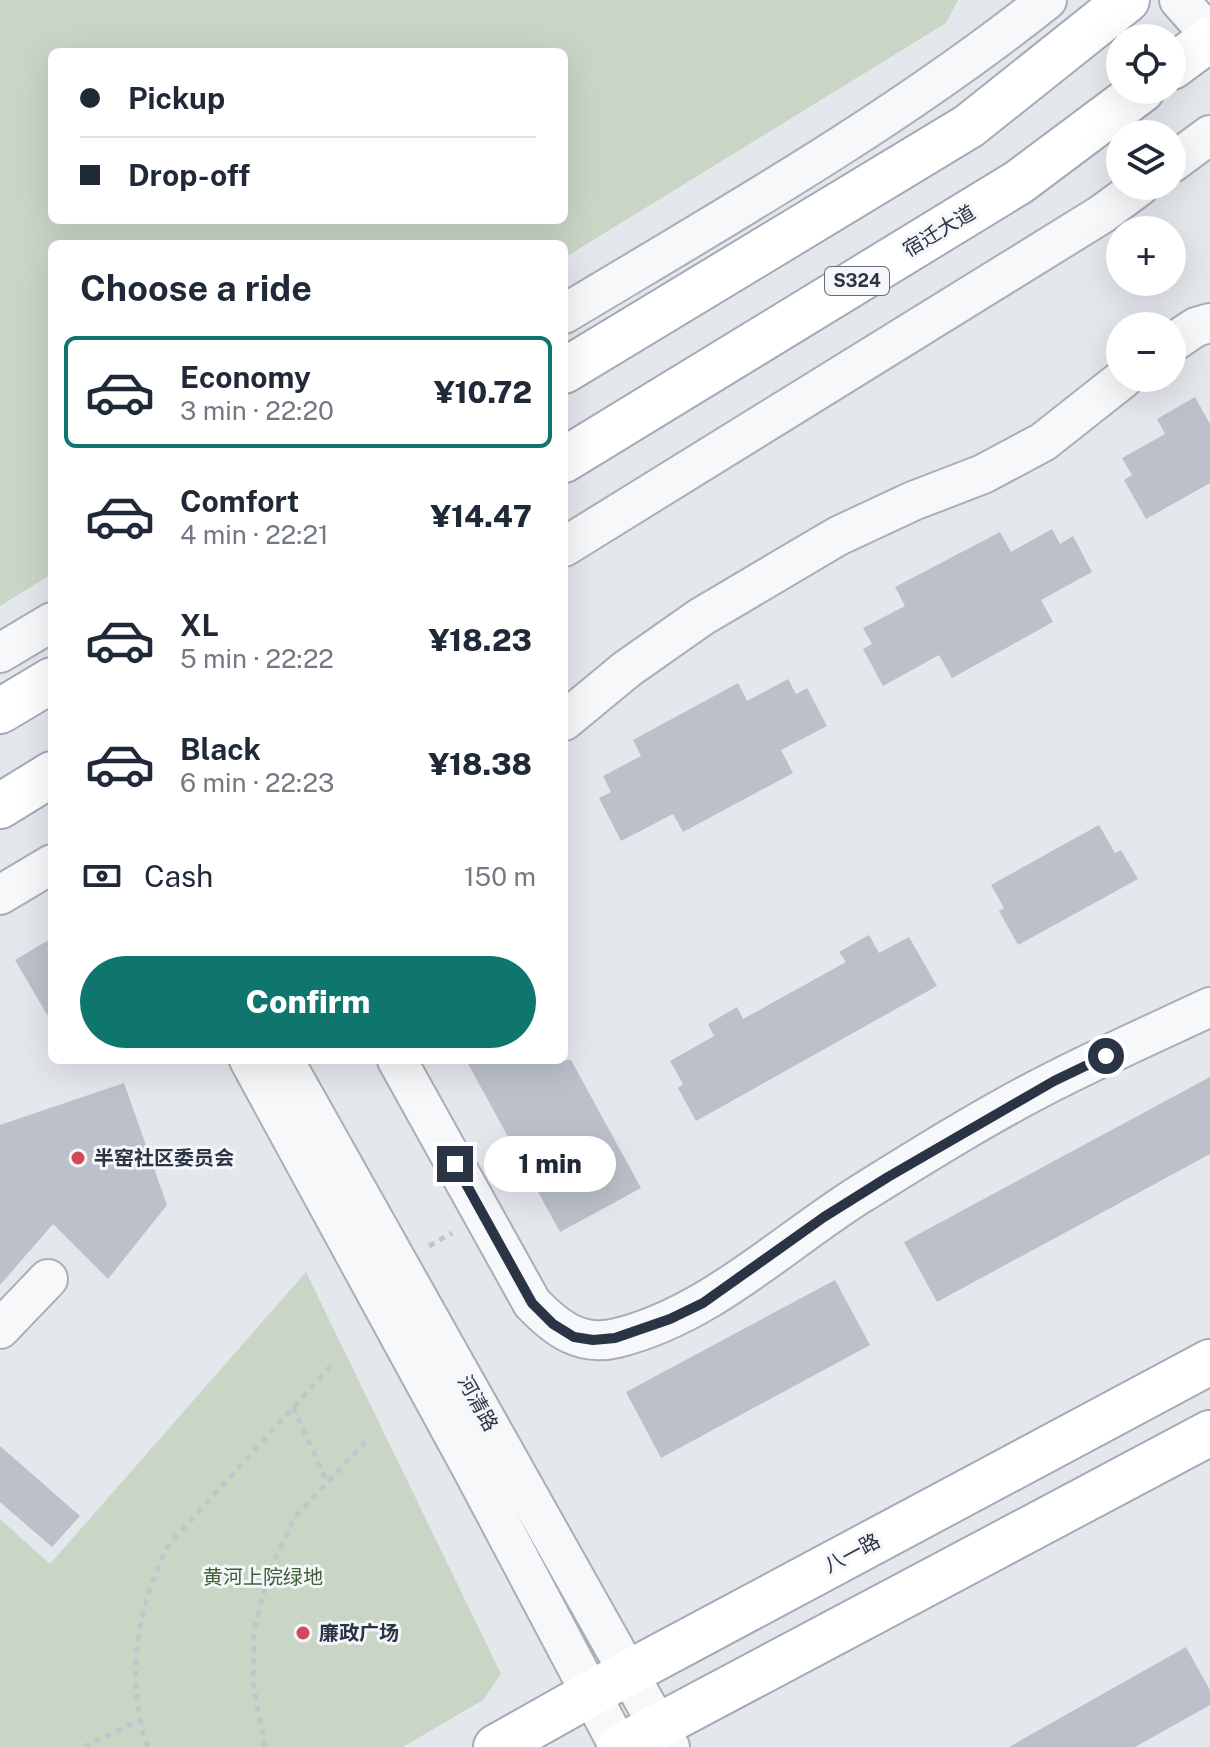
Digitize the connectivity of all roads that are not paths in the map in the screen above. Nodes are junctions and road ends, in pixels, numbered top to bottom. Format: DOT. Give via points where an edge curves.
graph roads {
  1 [pos="1047,0"];
  2 [pos="1127,0"];
  3 [pos="1179,0"];
  4 [pos="1210,37"];
  5 [pos="1186,56"];
  6 [pos="1123,104"];
  7 [pos="1210,135"];
  8 [pos="1186,153"];
  9 [pos="1120,200"];
  10 [pos="568,312"];
  11 [pos="1210,323"];
  12 [pos="1186,334"];
  13 [pos="568,369"];
  14 [pos="1106,392"];
  15 [pos="568,458"];
  16 [pos="568,545"];
  17 [pos="48,624"];
  18 [pos="0,653"];
  19 [pos="48,682"];
  20 [pos="0,711"];
  21 [pos="568,718"];
  22 [pos="48,776"];
  23 [pos="0,806"];
  24 [pos="48,866"];
  25 [pos="0,895"];
  26 [pos="1210,1007"];
  27 [pos="251,1064"];
  28 [pos="286,1064"];
  29 [pos="399,1064"];
  30 [pos="48,1279"];
  31 [pos="0,1329"];
  32 [pos="1210,1362"];
  33 [pos="1210,1433"];
  34 [pos="610,1683"];
  35 [pos="664,1736"];
  36 [pos="496,1747"];
  37 [pos="619,1747"];
  1 -- 10 [label="street" via="845,145"];
  2 -- 13 [label="main road" via="969,126"];
  3 -- 4 [label="street"];
  4 -- 5 [label="main road"];
  6 -- 15 [label="main road, 宿迁大道 / S324" via="1019,182"];
  7 -- 8 [label="street"];
  9 -- 16 [label="street"];
  11 -- 12 [label="street"];
  14 -- 21 [label="street" via="1043,442 983,474 838,536 714,609"];
  17 -- 18 [label="street"];
  19 -- 20 [label="main road"];
  22 -- 23 [label="main road"];
  24 -- 25 [label="street"];
  26 -- 29 [label="street" via="1054,1081 888,1177 703,1303 615,1338 593,1340 574,1337 532,1303"];
  27 -- 34 [label="street, 河清路"];
  28 -- 34 [label="street, 河清路"];
  30 -- 31 [label="street"];
  32 -- 34 [label="main road, 八一路"];
  33 -- 35 [label="main road"];
  34 -- 35 [label="street, 河清路"];
  34 -- 36 [label="main road, 八一路"];
  34 -- 37 [label="street, 河清路"];
  35 -- 37 [label="main road"];
}
